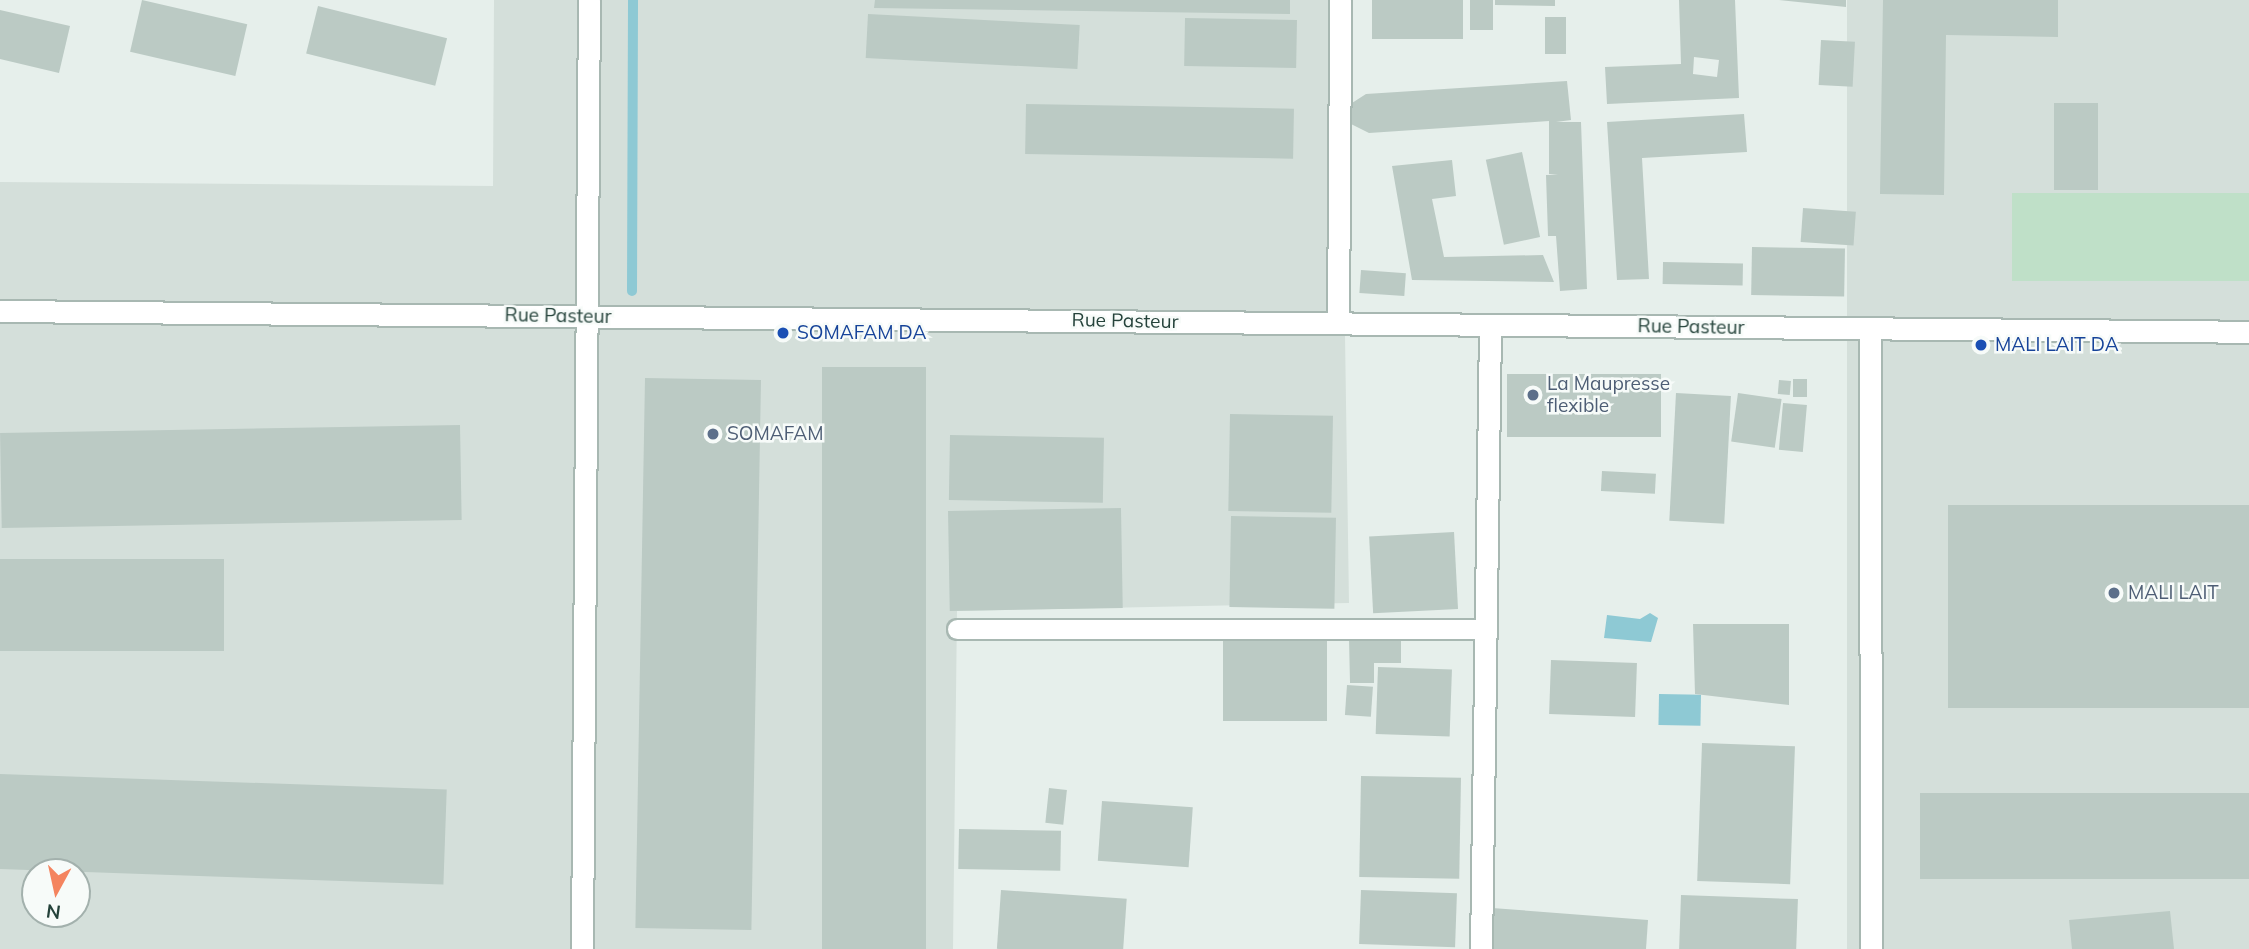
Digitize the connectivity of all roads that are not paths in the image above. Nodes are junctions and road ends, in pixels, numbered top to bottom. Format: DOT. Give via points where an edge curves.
graph roads {
  1 [pos="589,0"];
  2 [pos="1340,0"];
  3 [pos="0,311"];
  4 [pos="587,317"];
  5 [pos="1338,323"];
  6 [pos="1490,325"];
  7 [pos="1870,329"];
  8 [pos="2249,332"];
  9 [pos="957,629"];
  10 [pos="1486,629"];
  11 [pos="582,949"];
  12 [pos="1481,949"];
  13 [pos="1871,949"];
  1 -- 4 [label="street"];
  2 -- 5 [label="street"];
  3 -- 4 [label="street, Rue Pasteur"];
  4 -- 5 [label="street, Rue Pasteur"];
  4 -- 11 [label="street"];
  5 -- 6 [label="street, Rue Pasteur"];
  6 -- 7 [label="street, Rue Pasteur"];
  6 -- 10 [label="street"];
  7 -- 8 [label="street, Rue Pasteur"];
  7 -- 13 [label="street"];
  9 -- 10 [label="lane"];
  10 -- 12 [label="street"];
}
